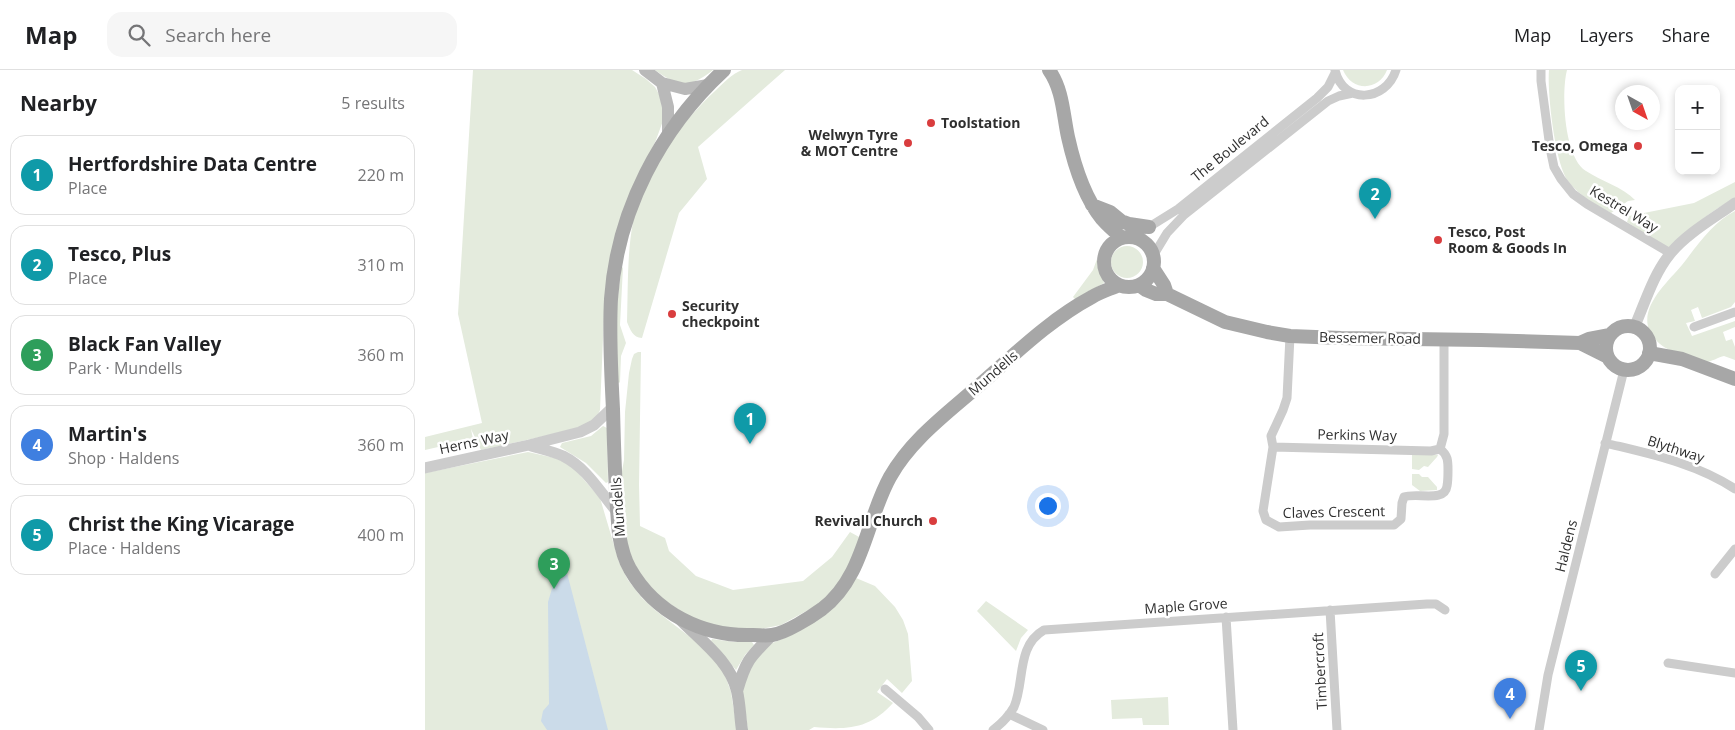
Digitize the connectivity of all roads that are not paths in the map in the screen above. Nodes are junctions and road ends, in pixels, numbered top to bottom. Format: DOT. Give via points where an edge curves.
graph roads {
  1 [pos="645,70"];
  2 [pos="724,70"];
  3 [pos="1396,70"];
  4 [pos="1541,70"];
  5 [pos="1335,71"];
  6 [pos="1053,73"];
  7 [pos="662,83"];
  8 [pos="708,85"];
  9 [pos="1353,92"];
  10 [pos="668,133"];
  11 [pos="1735,203"];
  12 [pos="1092,205"];
  13 [pos="1149,227"];
  14 [pos="1127,238"];
  15 [pos="1671,253"];
  16 [pos="1153,262"];
  17 [pos="1119,285"];
  18 [pos="1139,285"];
  19 [pos="1167,294"];
  20 [pos="1735,312"];
  21 [pos="1694,327"];
  22 [pos="1635,328"];
  23 [pos="1610,335"];
  24 [pos="1290,336"];
  25 [pos="1444,340"];
  26 [pos="1580,343"];
  27 [pos="1649,353"];
  28 [pos="1608,356"];
  29 [pos="1624,370"];
  30 [pos="1735,379"];
  31 [pos="613,407"];
  32 [pos="1605,443"];
  33 [pos="529,446"];
  34 [pos="1273,448"];
  35 [pos="1440,449"];
  36 [pos="425,468"];
  37 [pos="1735,489"];
  38 [pos="617,512"];
  39 [pos="1735,549"];
  40 [pos="1715,574"];
  41 [pos="1330,610"];
  42 [pos="1445,610"];
  43 [pos="1226,617"];
  44 [pos="678,618"];
  45 [pos="772,635"];
  46 [pos="1667,663"];
  47 [pos="1735,673"];
  48 [pos="885,689"];
  49 [pos="737,690"];
  50 [pos="1009,714"];
  51 [pos="741,730"];
  52 [pos="929,730"];
  53 [pos="993,730"];
  54 [pos="1043,730"];
  55 [pos="1233,730"];
  56 [pos="1337,730"];
  57 [pos="1539,730"];
  1 -- 7 [label="main road"];
  2 -- 8 [label="main road, Mundells"];
  3 -- 9 [label="street" via="1393,79 1380,92 1371,95"];
  4 -- 15 [label="street, Kestrel Way" via="1550,148 1554,167 1561,179 1587,204"];
  5 -- 9 [label="street" via="1345,88"];
  5 -- 13 [label="street, The Boulevard" via="1317,98 1178,209"];
  6 -- 12 [label="main road" via="1075,161"];
  7 -- 8 [label="main road" via="685,89"];
  7 -- 10 [label="main road" via="668,107"];
  8 -- 10 [label="main road, Mundells"];
  9 -- 16 [label="street, The Boulevard" via="1328,101 1184,215 1167,233"];
  10 -- 31 [label="main road, Mundells" via="632,204 619,250 611,298"];
  11 -- 15 [label="street"];
  12 -- 13 [label="main road" via="1129,224"];
  12 -- 14 [label="main road" via="1101,218"];
  13 -- 14 [label="street, The Boulevard"];
  14 -- 16 [label="main road" via="1146,244 1151,249"];
  14 -- 17 [label="main road" via="1108,248 1103,261 1110,280"];
  15 -- 22 [label="street" via="1653,283"];
  16 -- 18 [label="main road" via="1149,276"];
  16 -- 19 [label="main road"];
  17 -- 18 [label="main road" via="1132,288"];
  17 -- 45 [label="main road, Mundells" via="1087,299 1054,321 910,447 890,476 851,575 839,592 822,609"];
  18 -- 19 [label="main road, Bessemer Road" via="1157,294"];
  19 -- 24 [label="main road, Bessemer Road" via="1225,322"];
  20 -- 21 [label="street"];
  22 -- 23 [label="main road" via="1620,328"];
  22 -- 27 [label="main road" via="1646,337"];
  23 -- 26 [label="main road, Bessemer Road"];
  23 -- 28 [label="main road" via="1606,343"];
  24 -- 25 [label="main road, Bessemer Road"];
  24 -- 34 [label="street, Claves Crescent" via="1287,398 1271,436"];
  25 -- 26 [label="main road, Bessemer Road"];
  25 -- 35 [label="street, Claves Crescent" via="1444,439"];
  26 -- 28 [label="main road, Bessemer Road"];
  27 -- 29 [label="main road" via="1642,365"];
  27 -- 30 [label="main road" via="1682,360"];
  28 -- 29 [label="main road"];
  29 -- 32 [label="street, Haldens"];
  31 -- 33 [label="street, Herns Way" via="588,429"];
  31 -- 38 [label="main road, Mundells"];
  32 -- 37 [label="street, Blythway" via="1685,464"];
  32 -- 57 [label="street, Haldens" via="1548,675"];
  33 -- 36 [label="street, Herns Way"];
  33 -- 38 [label="street, Herns Way" via="572,462 585,472"];
  34 -- 35 [label="street, Perkins Way"];
  34 -- 35 [label="street, Claves Crescent" via="1263,511 1266,520 1279,527 1396,524 1401,519 1404,498 1439,496 1447,490 1448,459"];
  38 -- 44 [label="main road, Mundells" via="623,554 629,568 654,600"];
  39 -- 40 [label="street"];
  41 -- 42 [label="street, Maple Grove" via="1436,604"];
  41 -- 43 [label="street, Maple Grove"];
  41 -- 56 [label="street, Timbercroft"];
  43 -- 50 [label="street, Maple Grove" via="1044,630 1029,644 1017,697"];
  43 -- 55 [label="street"];
  44 -- 45 [label="main road, Mundells" via="718,633"];
  44 -- 49 [label="main road" via="718,657"];
  45 -- 49 [label="main road" via="751,655"];
  46 -- 47 [label="street"];
  48 -- 52 [label="street"];
  49 -- 51 [label="main road"];
  50 -- 53 [label="street, Maple Grove"];
  50 -- 54 [label="street"];
}
